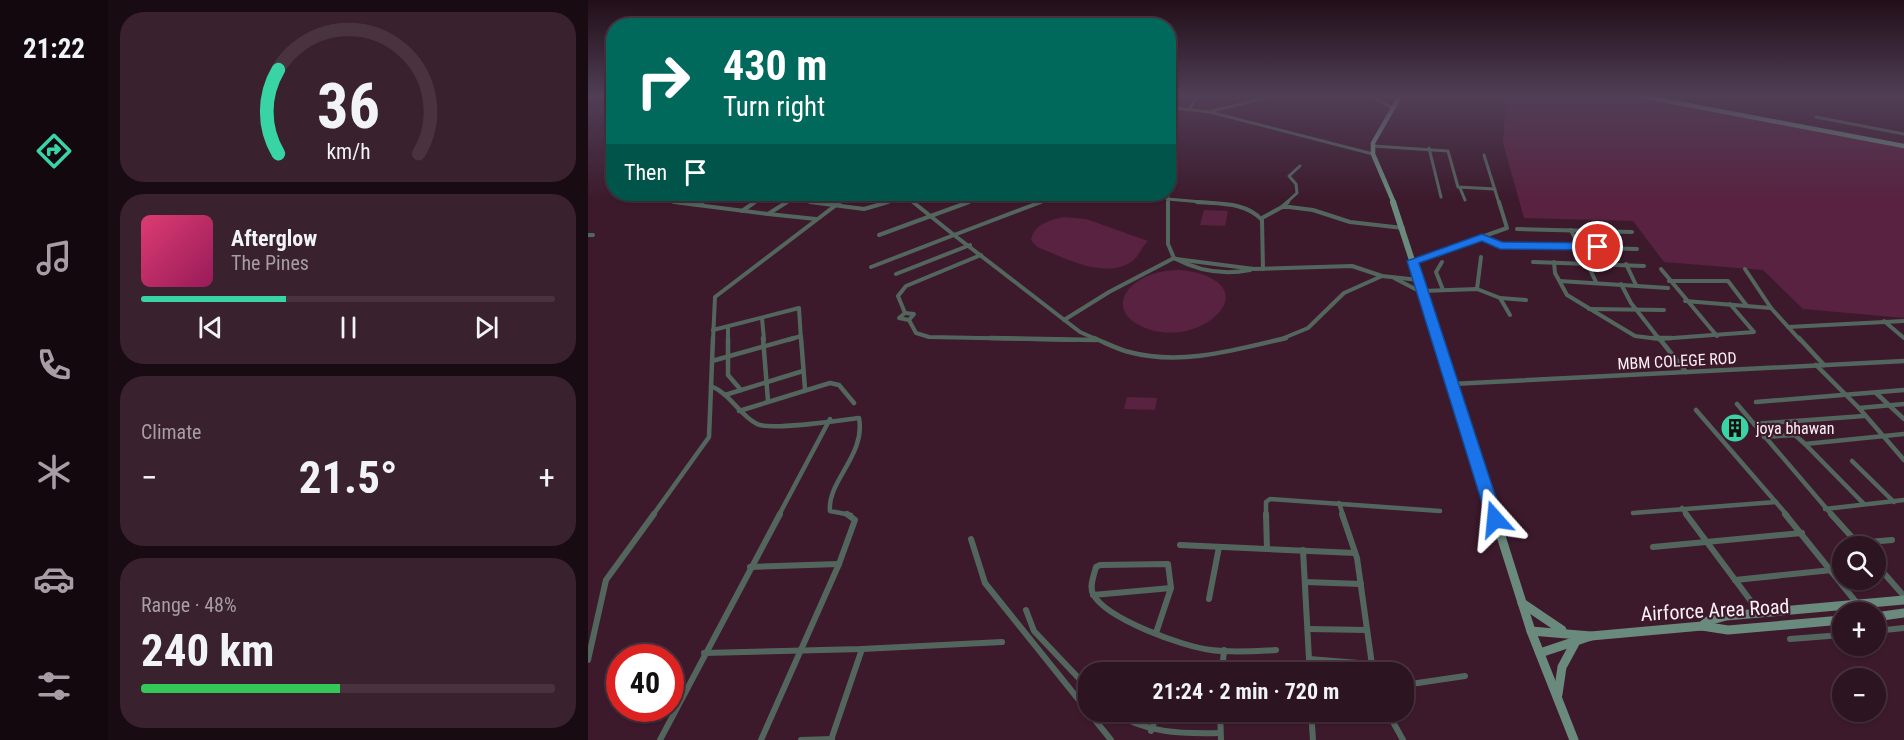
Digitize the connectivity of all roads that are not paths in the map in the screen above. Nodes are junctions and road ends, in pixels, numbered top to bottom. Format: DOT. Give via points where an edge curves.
graph roads {
  1 [pos="1282,131"];
  2 [pos="1380,131"];
  3 [pos="1823,131"];
  4 [pos="1886,131"];
  5 [pos="1904,134"];
  6 [pos="1373,146"];
  7 [pos="1904,146"];
  8 [pos="1429,148"];
  9 [pos="1373,154"];
  10 [pos="1484,155"];
  11 [pos="1300,166"];
  12 [pos="1460,189"];
  13 [pos="1495,189"];
  14 [pos="1441,197"];
  15 [pos="1176,200"];
  16 [pos="1465,200"];
  17 [pos="675,201"];
  18 [pos="704,201"];
  19 [pos="757,201"];
  20 [pos="789,201"];
  21 [pos="800,201"];
  22 [pos="840,201"];
  23 [pos="890,201"];
  24 [pos="912,201"];
  25 [pos="971,201"];
  26 [pos="1043,201"];
  27 [pos="1167,201"];
  28 [pos="810,202"];
  29 [pos="836,204"];
  30 [pos="697,205"];
  31 [pos="1282,207"];
  32 [pos="742,211"];
  33 [pos="768,214"];
  34 [pos="930,216"];
  35 [pos="1262,218"];
  36 [pos="816,219"];
  37 [pos="1402,228"];
  38 [pos="1517,229"];
  39 [pos="1571,230"];
  40 [pos="1632,232"];
  41 [pos="879,235"];
  42 [pos="954,235"];
  43 [pos="1482,237"];
  44 [pos="970,245"];
  45 [pos="1578,246"];
  46 [pos="1637,249"];
  47 [pos="981,255"];
  48 [pos="1481,257"];
  49 [pos="1175,258"];
  50 [pos="1413,261"];
  51 [pos="1442,262"];
  52 [pos="1533,262"];
  53 [pos="1554,262"];
  54 [pos="1587,263"];
  55 [pos="1626,264"];
  56 [pos="1644,266"];
  57 [pos="871,267"];
  58 [pos="1263,269"];
  59 [pos="1416,269"];
  60 [pos="1661,269"];
  61 [pos="1745,269"];
  62 [pos="896,274"];
  63 [pos="1382,276"];
  64 [pos="1394,278"];
  65 [pos="1404,279"];
  66 [pos="1419,280"];
  67 [pos="1560,281"];
  68 [pos="1669,281"];
  69 [pos="1596,282"];
  70 [pos="1621,284"];
  71 [pos="1636,285"];
  72 [pos="1668,288"];
  73 [pos="1477,289"];
  74 [pos="1443,290"];
  75 [pos="1423,292"];
  76 [pos="1500,298"];
  77 [pos="1526,300"];
  78 [pos="1685,301"];
  79 [pos="1730,304"];
  80 [pos="1747,306"];
  81 [pos="1771,308"];
  82 [pos="1588,309"];
  83 [pos="1635,309"];
  84 [pos="1664,310"];
  85 [pos="905,313"];
  86 [pos="1510,315"];
  87 [pos="762,318"];
  88 [pos="909,320"];
  89 [pos="1064,320"];
  90 [pos="1884,321"];
  91 [pos="1904,321"];
  92 [pos="728,327"];
  93 [pos="1788,327"];
  94 [pos="713,330"];
  95 [pos="801,336"];
  96 [pos="1717,336"];
  97 [pos="1904,338"];
  98 [pos="1659,339"];
  99 [pos="1099,340"];
  100 [pos="764,347"];
  101 [pos="727,357"];
  102 [pos="712,361"];
  103 [pos="1904,361"];
  104 [pos="1816,365"];
  105 [pos="1824,365"];
  106 [pos="803,371"];
  107 [pos="1686,372"];
  108 [pos="766,381"];
  109 [pos="1452,384"];
  110 [pos="711,386"];
  111 [pos="805,389"];
  112 [pos="741,390"];
  113 [pos="1904,390"];
  114 [pos="1876,393"];
  115 [pos="725,395"];
  116 [pos="1846,395"];
  117 [pos="768,401"];
  118 [pos="1756,402"];
  119 [pos="854,403"];
  120 [pos="1737,404"];
  121 [pos="1904,404"];
  122 [pos="1889,406"];
  123 [pos="1859,408"];
  124 [pos="1696,410"];
  125 [pos="739,411"];
  126 [pos="1864,416"];
  127 [pos="830,419"];
  128 [pos="1904,419"];
  129 [pos="1754,424"];
  130 [pos="1904,434"];
  131 [pos="1764,437"];
  132 [pos="1884,438"];
  133 [pos="1805,444"];
  134 [pos="1904,460"];
  135 [pos="1852,461"];
  136 [pos="1904,500"];
  137 [pos="1776,502"];
  138 [pos="1894,502"];
  139 [pos="1340,503"];
  140 [pos="1864,504"];
  141 [pos="1682,508"];
  142 [pos="1825,509"];
  143 [pos="1440,511"];
  144 [pos="1633,513"];
  145 [pos="1802,533"];
  146 [pos="1850,536"];
  147 [pos="971,539"];
  148 [pos="1892,540"];
  149 [pos="1886,541"];
  150 [pos="1707,543"];
  151 [pos="1180,545"];
  152 [pos="1219,547"];
  153 [pos="1653,547"];
  154 [pos="1267,549"];
  155 [pos="1302,550"];
  156 [pos="1355,553"];
  157 [pos="839,564"];
  158 [pos="750,567"];
  159 [pos="1832,570"];
  160 [pos="1886,576"];
  161 [pos="1735,580"];
  162 [pos="1305,582"];
  163 [pos="1360,584"];
  164 [pos="1171,588"];
  165 [pos="1847,590"];
  166 [pos="1093,595"];
  167 [pos="1904,598"];
  168 [pos="1209,599"];
  169 [pos="1856,602"];
  170 [pos="1886,602"];
  171 [pos="1522,603"];
  172 [pos="1026,610"];
  173 [pos="1832,610"];
  174 [pos="1904,613"];
  175 [pos="1760,614"];
  176 [pos="1886,615"];
  177 [pos="1832,621"];
  178 [pos="1702,626"];
  179 [pos="1904,628"];
  180 [pos="1308,629"];
  181 [pos="1367,630"];
  182 [pos="1886,630"];
  183 [pos="1531,631"];
  184 [pos="1156,633"];
  185 [pos="1568,633"];
  186 [pos="1591,636"];
  187 [pos="1832,636"];
  188 [pos="1790,639"];
  189 [pos="1002,642"];
  190 [pos="1575,643"];
  191 [pos="862,649"];
  192 [pos="1276,650"];
  193 [pos="801,651"];
  194 [pos="1224,651"];
  195 [pos="704,653"];
  196 [pos="1540,653"];
  197 [pos="1310,659"];
  198 [pos="588,660"];
  199 [pos="1223,662"];
  200 [pos="1331,662"];
  201 [pos="1371,662"];
  202 [pos="1465,676"];
  203 [pos="1078,677"];
  204 [pos="1414,684"];
  205 [pos="1558,698"];
  206 [pos="1129,722"];
  207 [pos="1154,722"];
  208 [pos="1220,722"];
  209 [pos="1312,722"];
  210 [pos="1393,722"];
  211 [pos="1151,731"];
  212 [pos="1221,737"];
  213 [pos="831,739"];
  214 [pos="660,740"];
  215 [pos="761,740"];
  216 [pos="801,740"];
  217 [pos="1111,740"];
  218 [pos="1313,740"];
  219 [pos="1403,740"];
  220 [pos="1574,740"];
  1 -- 9 [label="street"];
  2 -- 6 [label="street"];
  3 -- 7 [label="street"];
  4 -- 5 [label="street"];
  6 -- 8 [label="street"];
  6 -- 9 [label="street"];
  8 -- 12 [label="street" via="1448,151"];
  8 -- 14 [label="street"];
  9 -- 37 [label="street"];
  10 -- 13 [label="street"];
  11 -- 31 [label="street" via="1289,176 1297,193"];
  12 -- 13 [label="street"];
  12 -- 16 [label="street"];
  13 -- 43 [label="street" via="1507,228"];
  15 -- 35 [label="street" via="1236,205"];
  17 -- 30 [label="street"];
  18 -- 30 [label="street"];
  19 -- 32 [label="street"];
  20 -- 33 [label="street"];
  21 -- 28 [label="street"];
  22 -- 29 [label="street"];
  23 -- 29 [label="street" via="867,208"];
  24 -- 34 [label="street"];
  25 -- 34 [label="street"];
  26 -- 42 [label="street"];
  27 -- 49 [label="street" via="1168,244"];
  28 -- 29 [label="street"];
  29 -- 36 [label="street"];
  30 -- 32 [label="street"];
  31 -- 35 [label="street"];
  31 -- 37 [label="street" via="1313,210 1350,222"];
  32 -- 33 [label="street"];
  33 -- 36 [label="street"];
  34 -- 41 [label="street"];
  34 -- 42 [label="street"];
  35 -- 58 [label="street"];
  36 -- 94 [label="street" via="715,297"];
  37 -- 50 [label="street"];
  38 -- 39 [label="street"];
  39 -- 40 [label="street"];
  39 -- 45 [label="street"];
  42 -- 44 [label="street"];
  42 -- 57 [label="street"];
  43 -- 45 [label="street" via="1500,245"];
  43 -- 50 [label="street"];
  44 -- 47 [label="street"];
  44 -- 62 [label="street"];
  45 -- 46 [label="street"];
  45 -- 54 [label="street"];
  47 -- 85 [label="street" via="906,286 898,296"];
  47 -- 89 [label="street"];
  48 -- 73 [label="street"];
  49 -- 58 [label="street" via="1206,269"];
  49 -- 89 [label="street"];
  50 -- 59 [label="street"];
  51 -- 74 [label="street" via="1437,272"];
  52 -- 53 [label="street"];
  53 -- 54 [label="street"];
  53 -- 67 [label="street"];
  54 -- 55 [label="street"];
  54 -- 69 [label="street"];
  55 -- 56 [label="street"];
  55 -- 71 [label="street"];
  58 -- 63 [label="street" via="1352,266"];
  59 -- 65 [label="street"];
  59 -- 66 [label="street"];
  60 -- 68 [label="street"];
  61 -- 81 [label="street"];
  63 -- 64 [label="street"];
  63 -- 99 [label="street" via="1344,293 1298,334 1227,352 1153,357 1127,352"];
  64 -- 65 [label="street"];
  64 -- 75 [label="street"];
  65 -- 66 [label="street"];
  66 -- 75 [label="street"];
  67 -- 69 [label="street"];
  67 -- 82 [label="street" via="1567,295"];
  68 -- 78 [label="street"];
  68 -- 80 [label="street" via="1728,281"];
  69 -- 70 [label="street"];
  70 -- 71 [label="street"];
  70 -- 83 [label="street"];
  71 -- 72 [label="street"];
  73 -- 74 [label="street"];
  73 -- 76 [label="street"];
  74 -- 75 [label="street"];
  75 -- 109 [label="street"];
  76 -- 77 [label="street"];
  76 -- 86 [label="street"];
  78 -- 79 [label="street"];
  78 -- 96 [label="street"];
  79 -- 80 [label="street"];
  79 -- 96 [label="street" via="1754,332"];
  80 -- 81 [label="street"];
  81 -- 93 [label="street"];
  82 -- 83 [label="street"];
  82 -- 98 [label="street" via="1635,336"];
  83 -- 84 [label="street"];
  83 -- 98 [label="street"];
  85 -- 88 [label="street" via="914,314"];
  85 -- 88 [label="street" via="900,320"];
  87 -- 92 [label="street"];
  87 -- 95 [label="street" via="799,308"];
  87 -- 100 [label="street"];
  88 -- 99 [label="street" via="916,333 929,337"];
  89 -- 99 [label="street"];
  90 -- 91 [label="street"];
  90 -- 93 [label="street"];
  90 -- 97 [label="street"];
  92 -- 94 [label="street"];
  92 -- 101 [label="street"];
  93 -- 105 [label="street"];
  94 -- 102 [label="street"];
  95 -- 100 [label="street"];
  95 -- 106 [label="street"];
  96 -- 98 [label="street"];
  98 -- 107 [label="street"];
  100 -- 101 [label="street"];
  100 -- 108 [label="street"];
  101 -- 102 [label="street"];
  101 -- 112 [label="street" via="728,375"];
  102 -- 110 [label="street"];
  103 -- 105 [label="street, MBM COLEGE ROD"];
  104 -- 105 [label="street, MBM COLEGE ROD"];
  104 -- 107 [label="street, MBM COLEGE ROD"];
  104 -- 116 [label="street"];
  106 -- 108 [label="street"];
  106 -- 111 [label="street"];
  107 -- 109 [label="street, MBM COLEGE ROD"];
  108 -- 112 [label="street"];
  108 -- 117 [label="street"];
  109 -- 171 [label="street"];
  110 -- 115 [label="street"];
  110 -- 198 [label="street" via="709,437 606,579"];
  111 -- 117 [label="street"];
  111 -- 119 [label="street" via="836,383"];
  112 -- 115 [label="street"];
  113 -- 114 [label="street"];
  114 -- 116 [label="street"];
  114 -- 122 [label="street"];
  115 -- 125 [label="street"];
  116 -- 118 [label="street"];
  116 -- 123 [label="street"];
  117 -- 125 [label="street"];
  120 -- 129 [label="street"];
  121 -- 122 [label="street"];
  122 -- 123 [label="street"];
  122 -- 128 [label="street"];
  123 -- 126 [label="street"];
  124 -- 137 [label="street"];
  125 -- 127 [label="street" via="765,427"];
  126 -- 129 [label="street"];
  126 -- 132 [label="street"];
  127 -- 157 [label="street" via="859,418 861,422 856,448 829,501 830,511 850,514 855,520"];
  127 -- 158 [label="street"];
  129 -- 131 [label="street"];
  130 -- 132 [label="street"];
  131 -- 133 [label="street" via="1796,435"];
  131 -- 142 [label="street"];
  132 -- 133 [label="street"];
  132 -- 134 [label="street"];
  133 -- 140 [label="street"];
  135 -- 138 [label="street"];
  136 -- 138 [label="street"];
  137 -- 141 [label="street"];
  137 -- 145 [label="street"];
  138 -- 140 [label="street"];
  139 -- 143 [label="street"];
  139 -- 154 [label="street" via="1268,500"];
  139 -- 156 [label="street"];
  140 -- 142 [label="street"];
  141 -- 144 [label="street"];
  141 -- 150 [label="street"];
  142 -- 146 [label="street"];
  145 -- 150 [label="street"];
  145 -- 159 [label="street"];
  147 -- 217 [label="street" via="985,584"];
  148 -- 149 [label="street"];
  150 -- 153 [label="street"];
  150 -- 161 [label="street"];
  151 -- 152 [label="street"];
  152 -- 154 [label="street"];
  152 -- 168 [label="street"];
  154 -- 155 [label="street"];
  155 -- 156 [label="street"];
  155 -- 162 [label="street"];
  156 -- 163 [label="street"];
  157 -- 158 [label="street"];
  157 -- 193 [label="street"];
  158 -- 195 [label="street"];
  159 -- 161 [label="street"];
  160 -- 167 [label="street"];
  161 -- 175 [label="street"];
  162 -- 163 [label="street"];
  162 -- 180 [label="street"];
  163 -- 181 [label="street"];
  164 -- 166 [label="street"];
  164 -- 166 [label="street" via="1165,563 1100,565 1094,575"];
  164 -- 184 [label="street"];
  165 -- 169 [label="street"];
  166 -- 184 [label="street" via="1121,618"];
  167 -- 170 [label="street"];
  171 -- 183 [label="street"];
  171 -- 185 [label="street"];
  172 -- 203 [label="street" via="1034,631"];
  173 -- 175 [label="street"];
  174 -- 176 [label="street"];
  175 -- 178 [label="street" via="1720,618"];
  177 -- 178 [label="street, Airforce Area Road" via="1728,630"];
  178 -- 186 [label="street, Airforce Area Road"];
  179 -- 182 [label="street"];
  180 -- 181 [label="street"];
  180 -- 197 [label="street"];
  181 -- 201 [label="street"];
  183 -- 185 [label="street, Airforce Area Road"];
  183 -- 196 [label="street"];
  184 -- 194 [label="street" via="1194,648"];
  185 -- 186 [label="street, Airforce Area Road"];
  186 -- 190 [label="street, Airforce Area Road"];
  187 -- 188 [label="street"];
  189 -- 191 [label="street"];
  190 -- 196 [label="street, Airforce Area Road"];
  190 -- 205 [label="street" via="1562,667"];
  191 -- 193 [label="street"];
  191 -- 213 [label="street"];
  192 -- 194 [label="street"];
  193 -- 195 [label="street"];
  193 -- 215 [label="street"];
  194 -- 199 [label="street"];
  195 -- 214 [label="street"];
  196 -- 205 [label="street"];
  197 -- 200 [label="street"];
  202 -- 204 [label="street"];
  205 -- 220 [label="street"];
  206 -- 211 [label="street"];
  207 -- 211 [label="street"];
  208 -- 212 [label="street"];
  209 -- 218 [label="street"];
  210 -- 219 [label="street"];
  211 -- 212 [label="street"];
  213 -- 216 [label="street"];
}
